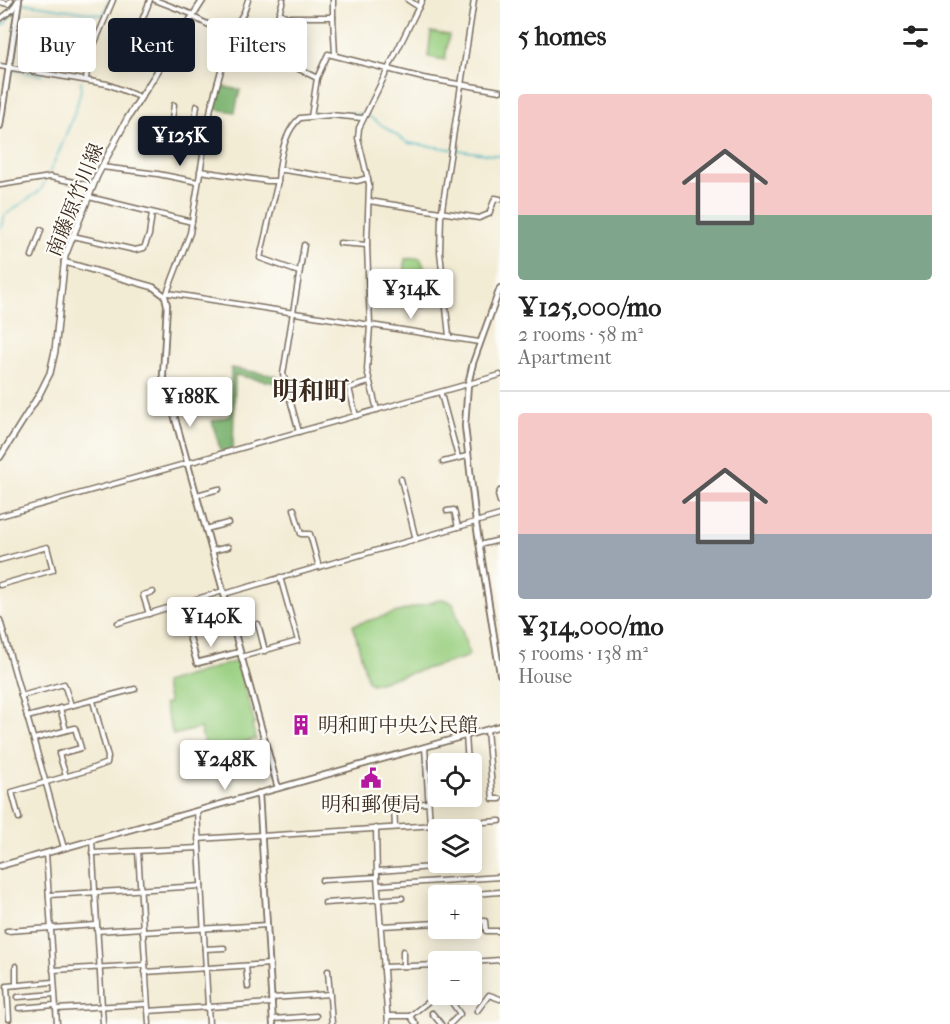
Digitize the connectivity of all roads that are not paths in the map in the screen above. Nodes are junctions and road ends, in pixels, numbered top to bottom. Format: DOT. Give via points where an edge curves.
graph roads {
  1 [pos="11,0"];
  2 [pos="19,0"];
  3 [pos="113,0"];
  4 [pos="150,0"];
  5 [pos="155,0"];
  6 [pos="203,0"];
  7 [pos="248,0"];
  8 [pos="283,0"];
  9 [pos="333,0"];
  10 [pos="408,0"];
  11 [pos="422,0"];
  12 [pos="474,0"];
  13 [pos="1,5"];
  14 [pos="418,8"];
  15 [pos="279,13"];
  16 [pos="193,16"];
  17 [pos="333,17"];
  18 [pos="143,18"];
  19 [pos="240,18"];
  20 [pos="278,18"];
  21 [pos="0,19"];
  22 [pos="207,23"];
  23 [pos="335,56"];
  24 [pos="0,66"];
  25 [pos="9,68"];
  26 [pos="389,70"];
  27 [pos="156,72"];
  28 [pos="221,72"];
  29 [pos="305,72"];
  30 [pos="316,78"];
  31 [pos="86,80"];
  32 [pos="461,85"];
  33 [pos="500,91"];
  34 [pos="140,97"];
  35 [pos="174,105"];
  36 [pos="197,106"];
  37 [pos="312,115"];
  38 [pos="362,118"];
  39 [pos="0,126"];
  40 [pos="156,131"];
  41 [pos="206,134"];
  42 [pos="102,167"];
  43 [pos="279,170"];
  44 [pos="200,171"];
  45 [pos="368,178"];
  46 [pos="278,180"];
  47 [pos="198,182"];
  48 [pos="0,184"];
  49 [pos="93,186"];
  50 [pos="89,197"];
  51 [pos="500,199"];
  52 [pos="369,201"];
  53 [pos="442,212"];
  54 [pos="152,213"];
  55 [pos="192,222"];
  56 [pos="41,230"];
  57 [pos="73,236"];
  58 [pos="340,243"];
  59 [pos="304,245"];
  60 [pos="367,245"];
  61 [pos="32,256"];
  62 [pos="64,262"];
  63 [pos="299,272"];
  64 [pos="500,288"];
  65 [pos="166,294"];
  66 [pos="293,313"];
  67 [pos="370,325"];
  68 [pos="449,336"];
  69 [pos="479,342"];
  70 [pos="500,375"];
  71 [pos="369,382"];
  72 [pos="468,384"];
  73 [pos="441,394"];
  74 [pos="377,410"];
  75 [pos="356,416"];
  76 [pos="299,432"];
  77 [pos="467,456"];
  78 [pos="0,457"];
  79 [pos="458,457"];
  80 [pos="443,462"];
  81 [pos="188,463"];
  82 [pos="401,479"];
  83 [pos="219,489"];
  84 [pos="500,491"];
  85 [pos="197,495"];
  86 [pos="500,502"];
  87 [pos="294,509"];
  88 [pos="447,511"];
  89 [pos="500,515"];
  90 [pos="0,516"];
  91 [pos="228,523"];
  92 [pos="476,523"];
  93 [pos="459,527"];
  94 [pos="206,529"];
  95 [pos="416,540"];
  96 [pos="500,540"];
  97 [pos="479,545"];
  98 [pos="228,547"];
  99 [pos="212,551"];
  100 [pos="0,560"];
  101 [pos="319,567"];
  102 [pos="280,577"];
  103 [pos="0,585"];
  104 [pos="153,592"];
  105 [pos="224,592"];
  106 [pos="149,614"];
  107 [pos="0,621"];
  108 [pos="118,623"];
  109 [pos="258,624"];
  110 [pos="189,635"];
  111 [pos="265,651"];
  112 [pos="241,655"];
  113 [pos="498,655"];
  114 [pos="500,674"];
  115 [pos="135,689"];
  116 [pos="21,696"];
  117 [pos="93,701"];
  118 [pos="71,705"];
  119 [pos="60,708"];
  120 [pos="27,717"];
  121 [pos="500,726"];
  122 [pos="66,730"];
  123 [pos="487,730"];
  124 [pos="466,735"];
  125 [pos="34,740"];
  126 [pos="424,747"];
  127 [pos="467,753"];
  128 [pos="427,775"];
  129 [pos="66,776"];
  130 [pos="46,782"];
  131 [pos="278,788"];
  132 [pos="260,793"];
  133 [pos="500,799"];
  134 [pos="428,803"];
  135 [pos="197,811"];
  136 [pos="19,818"];
  137 [pos="500,821"];
  138 [pos="482,822"];
  139 [pos="428,825"];
  140 [pos="395,827"];
  141 [pos="376,828"];
  142 [pos="261,835"];
  143 [pos="198,839"];
  144 [pos="92,840"];
  145 [pos="64,848"];
  146 [pos="199,848"];
  147 [pos="138,851"];
  148 [pos="46,853"];
  149 [pos="92,853"];
  150 [pos="0,866"];
  151 [pos="428,866"];
  152 [pos="378,870"];
  153 [pos="377,877"];
  154 [pos="500,877"];
  155 [pos="322,880"];
  156 [pos="379,885"];
  157 [pos="201,886"];
  158 [pos="141,889"];
  159 [pos="94,892"];
  160 [pos="500,892"];
  161 [pos="482,893"];
  162 [pos="49,895"];
  163 [pos="402,898"];
  164 [pos="379,899"];
  165 [pos="325,903"];
  166 [pos="482,921"];
  167 [pos="428,924"];
  168 [pos="96,925"];
  169 [pos="267,925"];
  170 [pos="381,926"];
  171 [pos="51,928"];
  172 [pos="204,928"];
  173 [pos="143,930"];
  174 [pos="7,931"];
  175 [pos="97,931"];
  176 [pos="500,931"];
  177 [pos="224,948"];
  178 [pos="205,949"];
  179 [pos="403,951"];
  180 [pos="500,960"];
  181 [pos="482,961"];
  182 [pos="270,964"];
  183 [pos="145,965"];
  184 [pos="428,965"];
  185 [pos="16,966"];
  186 [pos="246,966"];
  187 [pos="403,966"];
  188 [pos="99,968"];
  189 [pos="206,968"];
  190 [pos="383,968"];
  191 [pos="53,970"];
  192 [pos="328,971"];
  193 [pos="145,972"];
  194 [pos="54,982"];
  195 [pos="16,985"];
  196 [pos="248,987"];
  197 [pos="54,994"];
  198 [pos="330,994"];
  199 [pos="18,997"];
  200 [pos="500,999"];
  201 [pos="272,1000"];
  202 [pos="428,1002"];
  203 [pos="147,1004"];
  204 [pos="454,1005"];
  205 [pos="102,1006"];
  206 [pos="208,1006"];
  207 [pos="55,1007"];
  208 [pos="19,1008"];
  209 [pos="148,1011"];
  210 [pos="477,1011"];
  211 [pos="432,1013"];
  212 [pos="316,1016"];
  213 [pos="387,1016"];
  214 [pos="410,1016"];
  215 [pos="9,1019"];
  216 [pos="273,1022"];
  217 [pos="57,1024"];
  218 [pos="103,1024"];
  219 [pos="148,1024"];
  220 [pos="209,1024"];
  221 [pos="332,1024"];
  222 [pos="388,1024"];
  223 [pos="416,1024"];
  224 [pos="441,1024"];
  225 [pos="450,1024"];
  1 -- 13 [label="street"];
  2 -- 21 [label="street"];
  2 -- 25 [label="street"];
  3 -- 31 [label="street" via="88,59"];
  4 -- 18 [label="street"];
  5 -- 16 [label="street"];
  6 -- 16 [label="main road, 南藤原竹川線"];
  7 -- 19 [label="street"];
  8 -- 15 [label="street"];
  9 -- 17 [label="street"];
  10 -- 14 [label="street"];
  11 -- 14 [label="street"];
  12 -- 32 [label="street"];
  14 -- 26 [label="street"];
  15 -- 17 [label="street"];
  15 -- 20 [label="street"];
  16 -- 22 [label="street"];
  17 -- 23 [label="street"];
  23 -- 26 [label="street"];
  23 -- 30 [label="street" via="328,54"];
  24 -- 25 [label="street"];
  25 -- 31 [label="street"];
  25 -- 39 [label="street"];
  26 -- 32 [label="street"];
  26 -- 38 [label="street"];
  27 -- 34 [label="main road, 南藤原竹川線"];
  28 -- 41 [label="street"];
  29 -- 30 [label="street"];
  30 -- 37 [label="street"];
  31 -- 34 [label="street"];
  32 -- 33 [label="street"];
  32 -- 53 [label="street"];
  34 -- 42 [label="main road, 南藤原竹川線"];
  35 -- 40 [label="street" via="170,134"];
  36 -- 41 [label="street" via="194,132"];
  37 -- 38 [label="street"];
  37 -- 43 [label="street" via="296,122"];
  38 -- 45 [label="street" via="358,138"];
  41 -- 44 [label="street"];
  42 -- 47 [label="street"];
  42 -- 49 [label="main road, 南藤原竹川線"];
  43 -- 45 [label="street" via="357,181"];
  43 -- 46 [label="street"];
  44 -- 46 [label="street"];
  44 -- 47 [label="street"];
  45 -- 52 [label="street"];
  46 -- 63 [label="street" via="260,258"];
  47 -- 55 [label="street"];
  48 -- 49 [label="street" via="50,177"];
  49 -- 50 [label="main road, 南藤原竹川線"];
  50 -- 54 [label="street"];
  50 -- 57 [label="main road, 南藤原竹川線"];
  51 -- 53 [label="street" via="495,198 489,214 479,219"];
  52 -- 53 [label="street"];
  52 -- 60 [label="street"];
  53 -- 68 [label="street" via="441,256"];
  54 -- 55 [label="street"];
  54 -- 57 [label="street" via="144,248 135,250"];
  55 -- 65 [label="street"];
  56 -- 61 [label="street"];
  57 -- 62 [label="main road, 南藤原竹川線"];
  58 -- 60 [label="street"];
  59 -- 63 [label="street"];
  60 -- 67 [label="street"];
  62 -- 65 [label="street"];
  62 -- 78 [label="main road, 南藤原竹川線" via="50,373"];
  63 -- 66 [label="street"];
  64 -- 69 [label="street"];
  65 -- 66 [label="street"];
  65 -- 81 [label="street" via="162,370"];
  66 -- 67 [label="street"];
  66 -- 76 [label="street" via="284,374"];
  67 -- 68 [label="street"];
  67 -- 71 [label="street"];
  68 -- 69 [label="street"];
  69 -- 72 [label="street"];
  70 -- 72 [label="street"];
  71 -- 74 [label="street"];
  71 -- 75 [label="street" via="349,388"];
  72 -- 74 [label="street"];
  72 -- 77 [label="street"];
  73 -- 79 [label="street"];
  74 -- 75 [label="street"];
  75 -- 76 [label="street"];
  76 -- 81 [label="street"];
  77 -- 79 [label="street"];
  77 -- 92 [label="street"];
  79 -- 80 [label="street"];
  81 -- 85 [label="street"];
  81 -- 90 [label="street"];
  82 -- 95 [label="street"];
  83 -- 85 [label="street"];
  84 -- 86 [label="street"];
  85 -- 94 [label="street"];
  87 -- 101 [label="street" via="301,534 310,534"];
  88 -- 93 [label="street" via="454,510"];
  89 -- 92 [label="street"];
  91 -- 94 [label="street"];
  92 -- 93 [label="street"];
  92 -- 97 [label="street"];
  93 -- 95 [label="street"];
  94 -- 99 [label="street"];
  95 -- 101 [label="street"];
  96 -- 97 [label="street"];
  97 -- 113 [label="street"];
  98 -- 99 [label="street"];
  99 -- 105 [label="street"];
  100 -- 103 [label="street" via="47,547 53,570"];
  101 -- 102 [label="street"];
  102 -- 105 [label="street"];
  102 -- 111 [label="street" via="298,641"];
  104 -- 106 [label="street" via="143,595"];
  105 -- 106 [label="street"];
  105 -- 112 [label="street"];
  106 -- 108 [label="street"];
  107 -- 116 [label="street"];
  109 -- 111 [label="street"];
  110 -- 112 [label="street" via="197,663"];
  111 -- 112 [label="street"];
  112 -- 131 [label="street"];
  113 -- 114 [label="street"];
  115 -- 117 [label="street"];
  116 -- 118 [label="street" via="64,684"];
  116 -- 120 [label="street"];
  117 -- 118 [label="street"];
  117 -- 129 [label="street" via="107,763"];
  118 -- 119 [label="street"];
  119 -- 120 [label="street"];
  119 -- 122 [label="street"];
  120 -- 125 [label="street"];
  121 -- 123 [label="street"];
  122 -- 125 [label="street"];
  122 -- 129 [label="street" via="75,728 81,748 59,754"];
  123 -- 124 [label="street"];
  123 -- 133 [label="street" via="493,799"];
  124 -- 126 [label="street"];
  124 -- 127 [label="street"];
  125 -- 130 [label="street"];
  126 -- 128 [label="street"];
  126 -- 131 [label="street"];
  128 -- 134 [label="street"];
  129 -- 130 [label="street"];
  130 -- 136 [label="street" via="12,792"];
  130 -- 145 [label="street"];
  131 -- 132 [label="street"];
  132 -- 135 [label="street"];
  132 -- 142 [label="street"];
  134 -- 140 [label="street" via="394,805"];
  135 -- 143 [label="street"];
  135 -- 144 [label="street"];
  137 -- 138 [label="street"];
  139 -- 140 [label="street"];
  140 -- 141 [label="street"];
  141 -- 142 [label="street"];
  141 -- 152 [label="street"];
  142 -- 143 [label="street"];
  142 -- 169 [label="street"];
  143 -- 146 [label="street"];
  144 -- 145 [label="street"];
  144 -- 149 [label="street"];
  145 -- 148 [label="street"];
  146 -- 147 [label="street"];
  146 -- 157 [label="street"];
  147 -- 149 [label="street"];
  147 -- 158 [label="street"];
  148 -- 150 [label="street"];
  148 -- 162 [label="street"];
  149 -- 159 [label="street"];
  151 -- 152 [label="street"];
  152 -- 153 [label="street"];
  153 -- 155 [label="street"];
  153 -- 156 [label="street"];
  154 -- 156 [label="street"];
  156 -- 164 [label="street"];
  157 -- 158 [label="street"];
  157 -- 172 [label="street"];
  158 -- 159 [label="street"];
  158 -- 173 [label="street"];
  159 -- 162 [label="street"];
  159 -- 168 [label="street"];
  160 -- 161 [label="street"];
  162 -- 171 [label="street"];
  163 -- 164 [label="street"];
  164 -- 165 [label="street"];
  164 -- 170 [label="street"];
  166 -- 176 [label="street" via="486,931"];
  167 -- 170 [label="street"];
  168 -- 171 [label="street"];
  168 -- 175 [label="street"];
  169 -- 172 [label="street"];
  169 -- 182 [label="street"];
  170 -- 190 [label="street"];
  171 -- 174 [label="street"];
  171 -- 191 [label="street"];
  172 -- 173 [label="street"];
  172 -- 178 [label="street"];
  173 -- 175 [label="street"];
  173 -- 183 [label="street"];
  175 -- 188 [label="street"];
  177 -- 178 [label="street"];
  178 -- 189 [label="street"];
  179 -- 187 [label="street"];
  180 -- 181 [label="street"];
  182 -- 186 [label="street"];
  182 -- 201 [label="street"];
  183 -- 188 [label="street"];
  183 -- 193 [label="street"];
  184 -- 187 [label="street"];
  185 -- 195 [label="street"];
  186 -- 189 [label="street"];
  186 -- 196 [label="street"];
  187 -- 190 [label="street"];
  188 -- 191 [label="street"];
  188 -- 205 [label="street"];
  189 -- 193 [label="street"];
  189 -- 206 [label="street"];
  190 -- 213 [label="street"];
  191 -- 194 [label="street"];
  192 -- 198 [label="street"];
  193 -- 203 [label="street"];
  194 -- 195 [label="street"];
  194 -- 197 [label="street"];
  195 -- 215 [label="street" via="7,986"];
  197 -- 199 [label="street"];
  197 -- 207 [label="street"];
  198 -- 201 [label="street"];
  198 -- 221 [label="street"];
  200 -- 210 [label="street" via="489,995"];
  201 -- 206 [label="street"];
  201 -- 216 [label="street"];
  202 -- 214 [label="street"];
  203 -- 205 [label="street"];
  203 -- 209 [label="street"];
  204 -- 225 [label="street" via="460,1014"];
  205 -- 207 [label="street"];
  205 -- 218 [label="street"];
  206 -- 209 [label="street"];
  206 -- 220 [label="street"];
  207 -- 208 [label="street"];
  207 -- 217 [label="street"];
  209 -- 219 [label="street"];
  211 -- 224 [label="street"];
  212 -- 216 [label="street"];
  213 -- 214 [label="street"];
  213 -- 222 [label="street"];
  214 -- 223 [label="street"];
}
